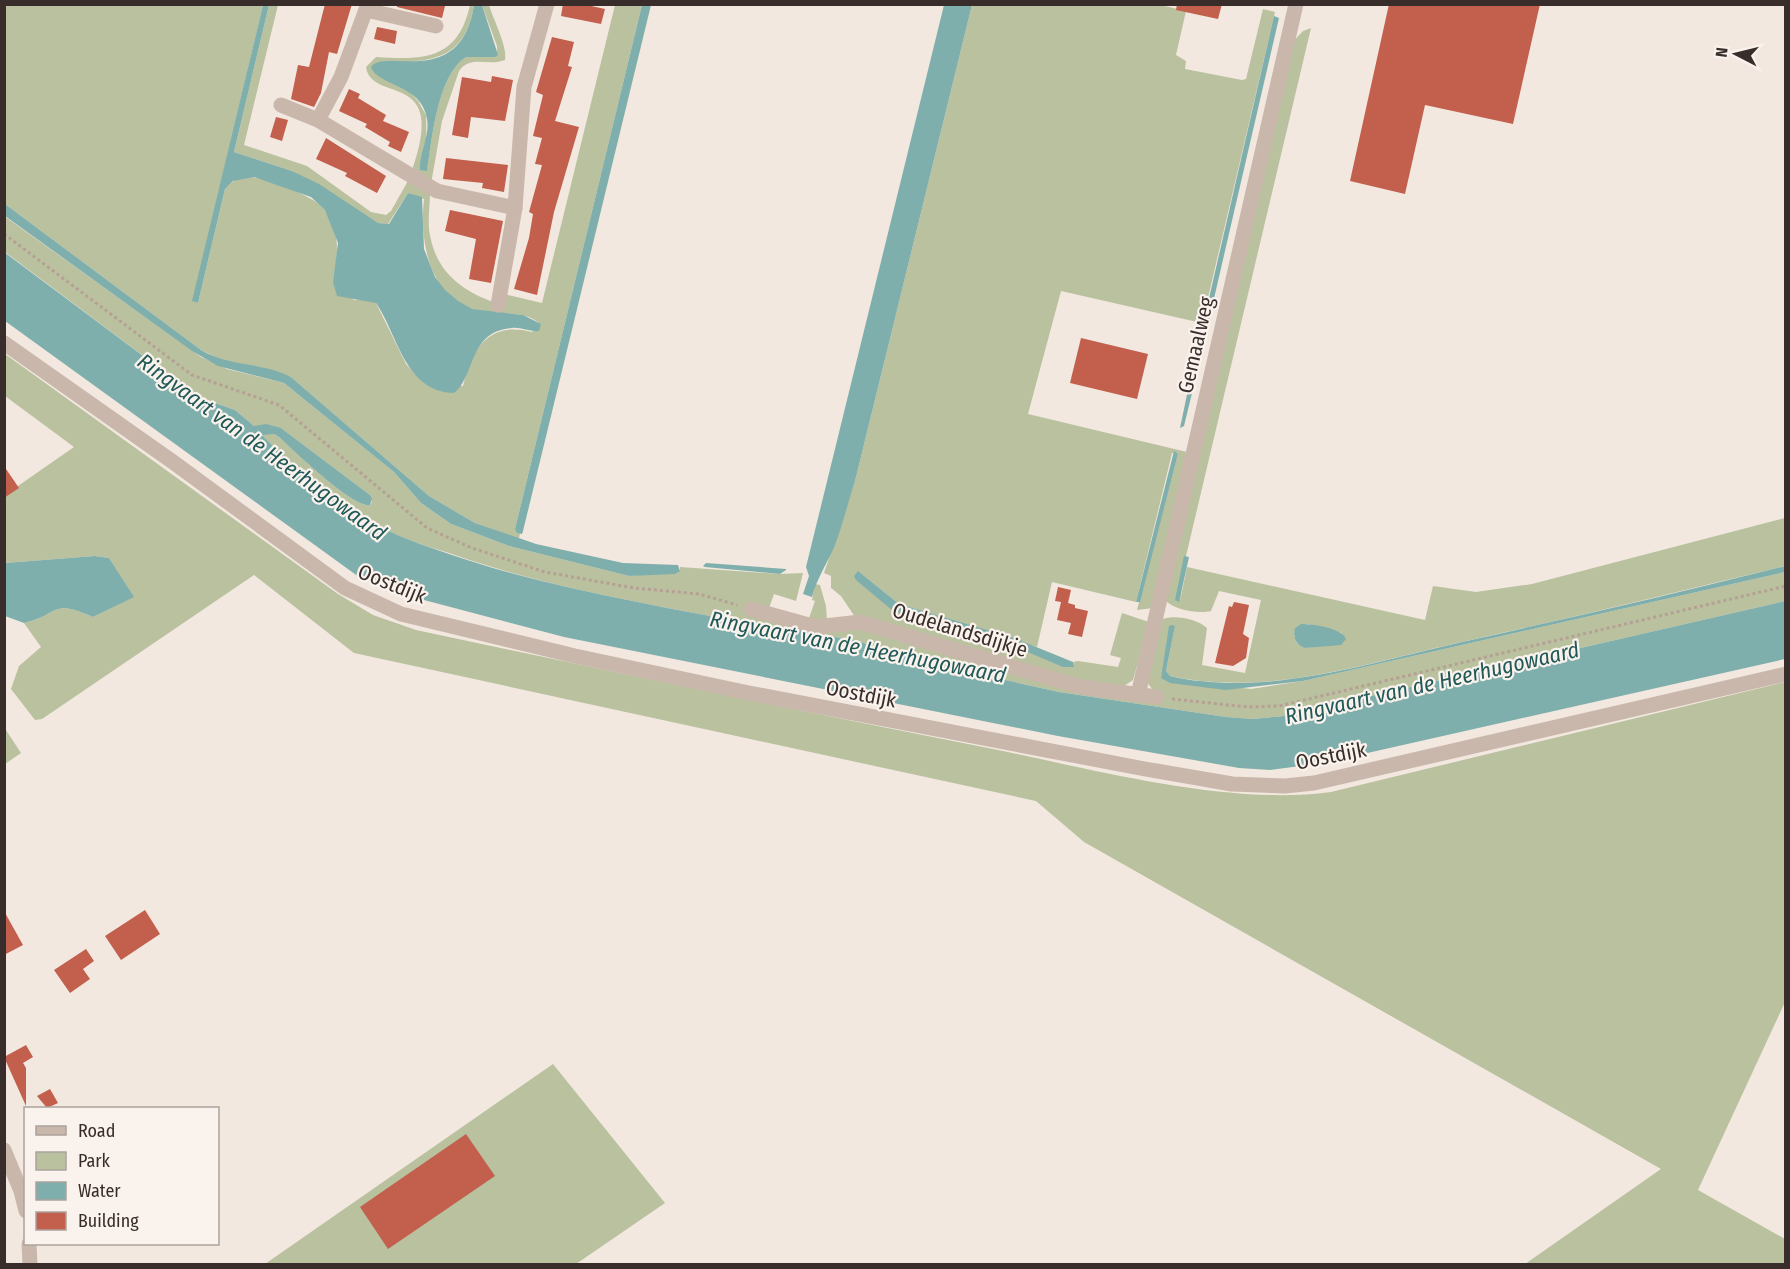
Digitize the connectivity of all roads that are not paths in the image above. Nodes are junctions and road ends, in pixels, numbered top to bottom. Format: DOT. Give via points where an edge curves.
graph roads {
  1 [pos="548,4"];
  2 [pos="1296,4"];
  3 [pos="367,7"];
  4 [pos="436,26"];
  5 [pos="281,105"];
  6 [pos="318,120"];
  7 [pos="515,208"];
  8 [pos="498,304"];
  9 [pos="4,343"];
  10 [pos="751,609"];
  11 [pos="1785,674"];
  12 [pos="1138,695"];
  13 [pos="1157,697"];
  14 [pos="4,1150"];
  15 [pos="24,1203"];
  16 [pos="29,1245"];
  17 [pos="30,1264"];
  1 -- 7 [label="street" via="525,87"];
  2 -- 12 [label="street, Gemaalweg"];
  3 -- 4 [label="street"];
  3 -- 6 [label="street" via="341,77"];
  5 -- 6 [label="street"];
  6 -- 7 [label="street" via="436,191"];
  7 -- 8 [label="street"];
  9 -- 11 [label="street, Oostdijk" via="345,588 383,607 737,691 1121,765 1232,784 1314,783"];
  10 -- 12 [label="street, Oudelandsdijkje" via="822,627 860,622 1038,676"];
  12 -- 13 [label="street, Oudelandsdijkje"];
  14 -- 15 [label="street"];
  16 -- 17 [label="street"];
}
